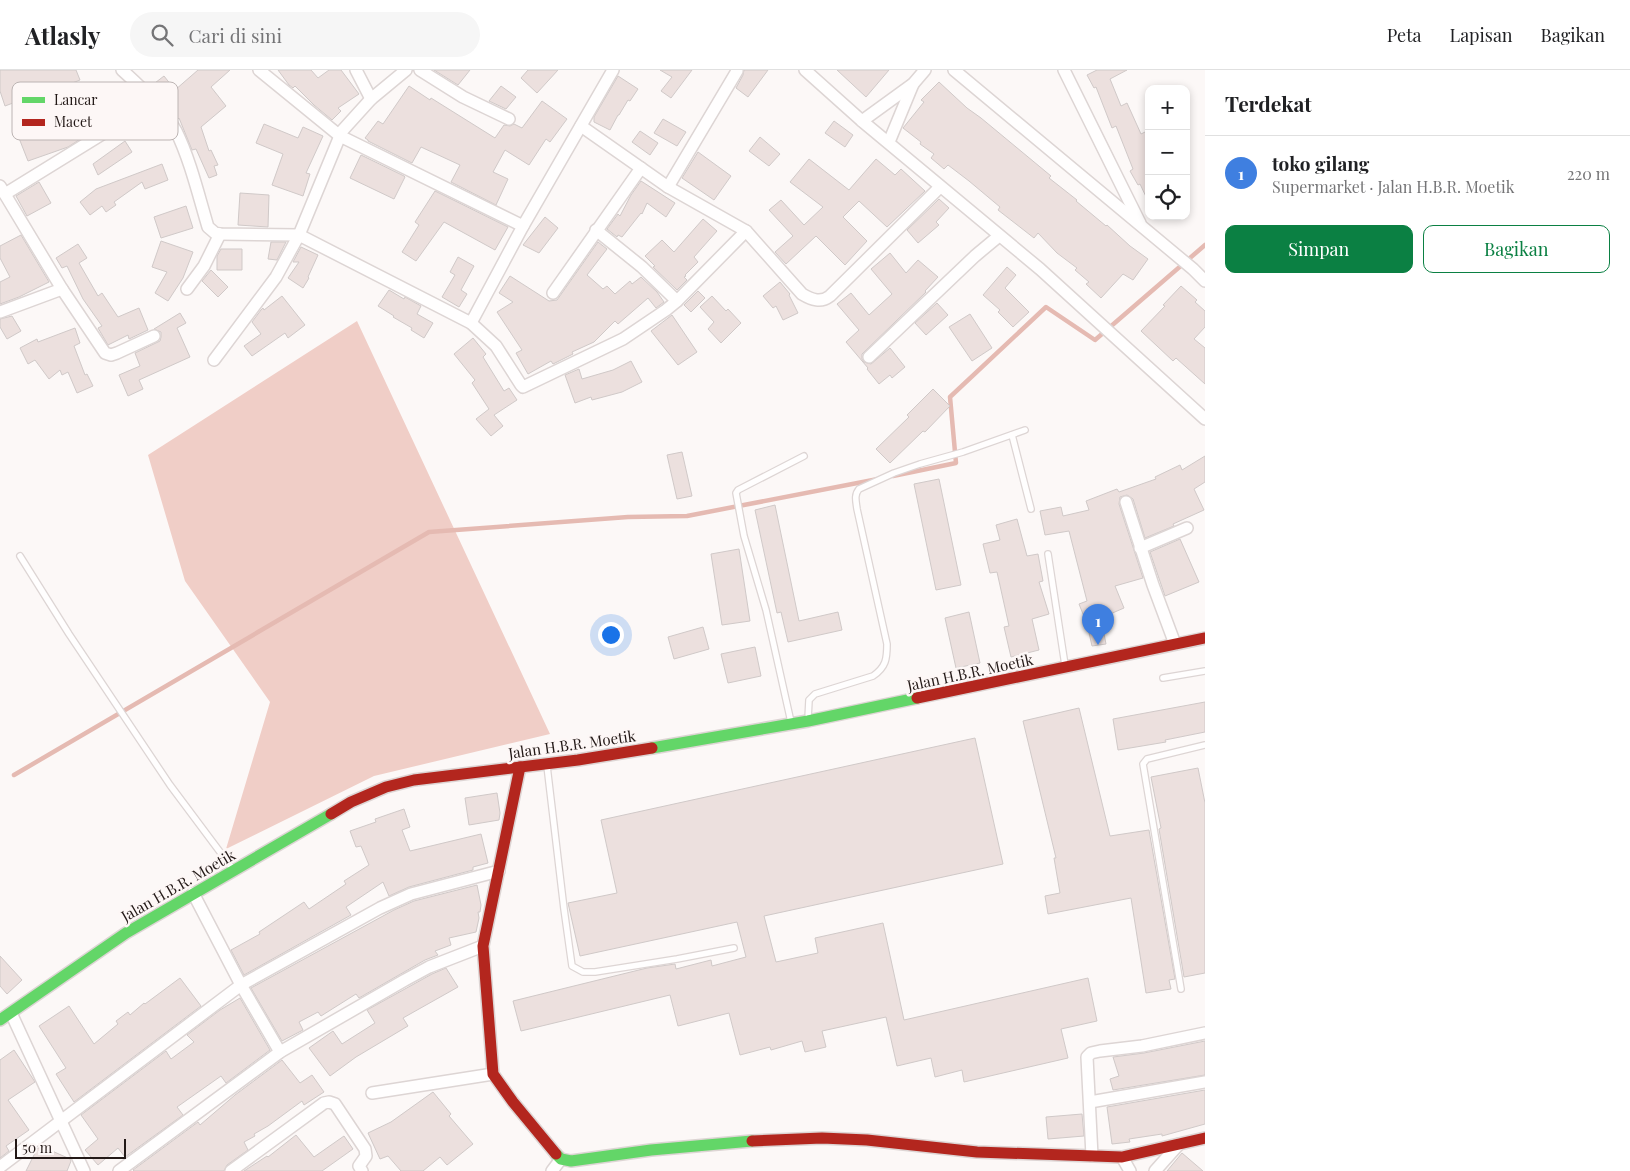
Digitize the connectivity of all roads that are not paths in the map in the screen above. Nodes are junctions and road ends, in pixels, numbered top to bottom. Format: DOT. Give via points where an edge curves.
graph roads {
  1 [pos="122,70"];
  2 [pos="259,70"];
  3 [pos="356,70"];
  4 [pos="406,70"];
  5 [pos="420,70"];
  6 [pos="613,70"];
  7 [pos="805,70"];
  8 [pos="925,70"];
  9 [pos="954,70"];
  10 [pos="1064,70"];
  11 [pos="737,71"];
  12 [pos="134,82"];
  13 [pos="914,84"];
  14 [pos="371,99"];
  15 [pos="509,118"];
  16 [pos="862,121"];
  17 [pos="581,126"];
  18 [pos="340,136"];
  19 [pos="178,138"];
  20 [pos="88,140"];
  21 [pos="889,142"];
  22 [pos="641,168"];
  23 [pos="668,187"];
  24 [pos="940,187"];
  25 [pos="2,190"];
  26 [pos="523,226"];
  27 [pos="1142,226"];
  28 [pos="596,230"];
  29 [pos="746,231"];
  30 [pos="220,234"];
  31 [pos="299,235"];
  32 [pos="999,236"];
  33 [pos="1205,281"];
  34 [pos="62,289"];
  35 [pos="187,289"];
  36 [pos="553,293"];
  37 [pos="677,301"];
  38 [pos="0,312"];
  39 [pos="471,323"];
  40 [pos="154,336"];
  41 [pos="869,357"];
  42 [pos="214,360"];
  43 [pos="1205,419"];
  44 [pos="1025,430"];
  45 [pos="1012,435"];
  46 [pos="804,456"];
  47 [pos="1126,502"];
  48 [pos="1031,509"];
  49 [pos="1187,528"];
  50 [pos="1140,548"];
  51 [pos="1048,554"];
  52 [pos="20,556"];
  53 [pos="1205,638"];
  54 [pos="1175,644"];
  55 [pos="1065,667"];
  56 [pos="1205,671"];
  57 [pos="1163,678"];
  58 [pos="808,721"];
  59 [pos="792,724"];
  60 [pos="1205,745"];
  61 [pos="547,764"];
  62 [pos="520,767"];
  63 [pos="234,870"];
  64 [pos="499,871"];
  65 [pos="193,893"];
  66 [pos="484,946"];
  67 [pos="734,948"];
  68 [pos="241,984"];
  69 [pos="1181,989"];
  70 [pos="11,1013"];
  71 [pos="0,1020"];
  72 [pos="1205,1034"];
  73 [pos="280,1052"];
  74 [pos="493,1074"];
  75 [pos="1205,1082"];
  76 [pos="372,1093"];
  77 [pos="1090,1102"];
  78 [pos="60,1122"];
  79 [pos="1205,1138"];
  80 [pos="1180,1143"];
  81 [pos="1092,1156"];
  82 [pos="1122,1157"];
  83 [pos="569,1162"];
  84 [pos="0,1167"];
  85 [pos="358,1170"];
  86 [pos="84,1171"];
  87 [pos="119,1171"];
  88 [pos="231,1171"];
  89 [pos="552,1171"];
  90 [pos="1130,1171"];
  91 [pos="1155,1171"];
  1 -- 12 [label="street"];
  2 -- 18 [label="street"];
  3 -- 14 [label="street"];
  4 -- 14 [label="street"];
  5 -- 15 [label="street" via="463,97"];
  6 -- 17 [label="street"];
  7 -- 16 [label="street"];
  8 -- 13 [label="street"];
  9 -- 27 [label="street"];
  10 -- 27 [label="street"];
  11 -- 23 [label="street"];
  13 -- 16 [label="street"];
  13 -- 21 [label="street"];
  14 -- 18 [label="street"];
  16 -- 21 [label="street"];
  17 -- 22 [label="street"];
  17 -- 26 [label="street"];
  18 -- 26 [label="street"];
  18 -- 31 [label="street"];
  19 -- 30 [label="street" via="208,227"];
  20 -- 25 [label="street"];
  21 -- 24 [label="street"];
  22 -- 23 [label="street"];
  22 -- 28 [label="street"];
  23 -- 29 [label="street"];
  24 -- 29 [label="street" via="830,296 821,300 802,294"];
  24 -- 32 [label="street"];
  25 -- 34 [label="street"];
  26 -- 39 [label="street"];
  27 -- 33 [label="street"];
  28 -- 36 [label="street"];
  28 -- 37 [label="street" via="642,266"];
  29 -- 37 [label="street"];
  30 -- 31 [label="street"];
  30 -- 35 [label="street" via="204,266"];
  31 -- 39 [label="street"];
  31 -- 42 [label="street" via="276,277"];
  32 -- 41 [label="street"];
  32 -- 43 [label="street" via="1040,269"];
  34 -- 38 [label="street"];
  34 -- 40 [label="street" via="105,353 117,353"];
  37 -- 39 [label="street" via="623,339 524,387 496,346"];
  44 -- 45 [label="lane"];
  45 -- 48 [label="lane"];
  45 -- 58 [label="lane" via="894,473 859,489 855,496 887,644 886,664 873,676 816,694 809,700"];
  46 -- 59 [label="lane" via="736,493"];
  47 -- 50 [label="street"];
  49 -- 50 [label="street"];
  50 -- 54 [label="street"];
  51 -- 55 [label="lane"];
  52 -- 63 [label="lane" via="170,785"];
  53 -- 54 [label="street, Jalan H.B.R. Moetik"];
  54 -- 55 [label="street, Jalan H.B.R. Moetik"];
  55 -- 58 [label="street, Jalan H.B.R. Moetik"];
  56 -- 57 [label="lane"];
  58 -- 59 [label="street, Jalan H.B.R. Moetik"];
  59 -- 61 [label="street, Jalan H.B.R. Moetik"];
  60 -- 69 [label="lane" via="1147,759 1143,764"];
  61 -- 62 [label="street, Jalan H.B.R. Moetik"];
  61 -- 67 [label="lane" via="572,966 582,972 595,972"];
  62 -- 63 [label="street, Jalan H.B.R. Moetik" via="414,780 386,787 350,802"];
  62 -- 64 [label="street"];
  63 -- 65 [label="street, Jalan H.B.R. Moetik"];
  64 -- 66 [label="street"];
  64 -- 68 [label="street" via="397,900"];
  65 -- 68 [label="street"];
  65 -- 70 [label="street, Jalan H.B.R. Moetik" via="126,933"];
  66 -- 73 [label="street" via="429,967"];
  66 -- 74 [label="street"];
  68 -- 73 [label="street"];
  68 -- 78 [label="street"];
  70 -- 71 [label="street, Jalan H.B.R. Moetik"];
  70 -- 78 [label="street"];
  72 -- 77 [label="street" via="1091,1054 1086,1064"];
  73 -- 87 [label="street"];
  74 -- 76 [label="street"];
  74 -- 83 [label="street" via="513,1102"];
  75 -- 77 [label="street"];
  77 -- 81 [label="street"];
  78 -- 84 [label="street"];
  78 -- 86 [label="street"];
  79 -- 80 [label="street"];
  80 -- 82 [label="street"];
  80 -- 91 [label="street"];
  81 -- 82 [label="street"];
  81 -- 83 [label="street" via="977,1152 822,1138 651,1150"];
  82 -- 90 [label="street"];
  83 -- 89 [label="street"];
  85 -- 88 [label="street" via="366,1156 365,1149 335,1104 329,1102"];
}
